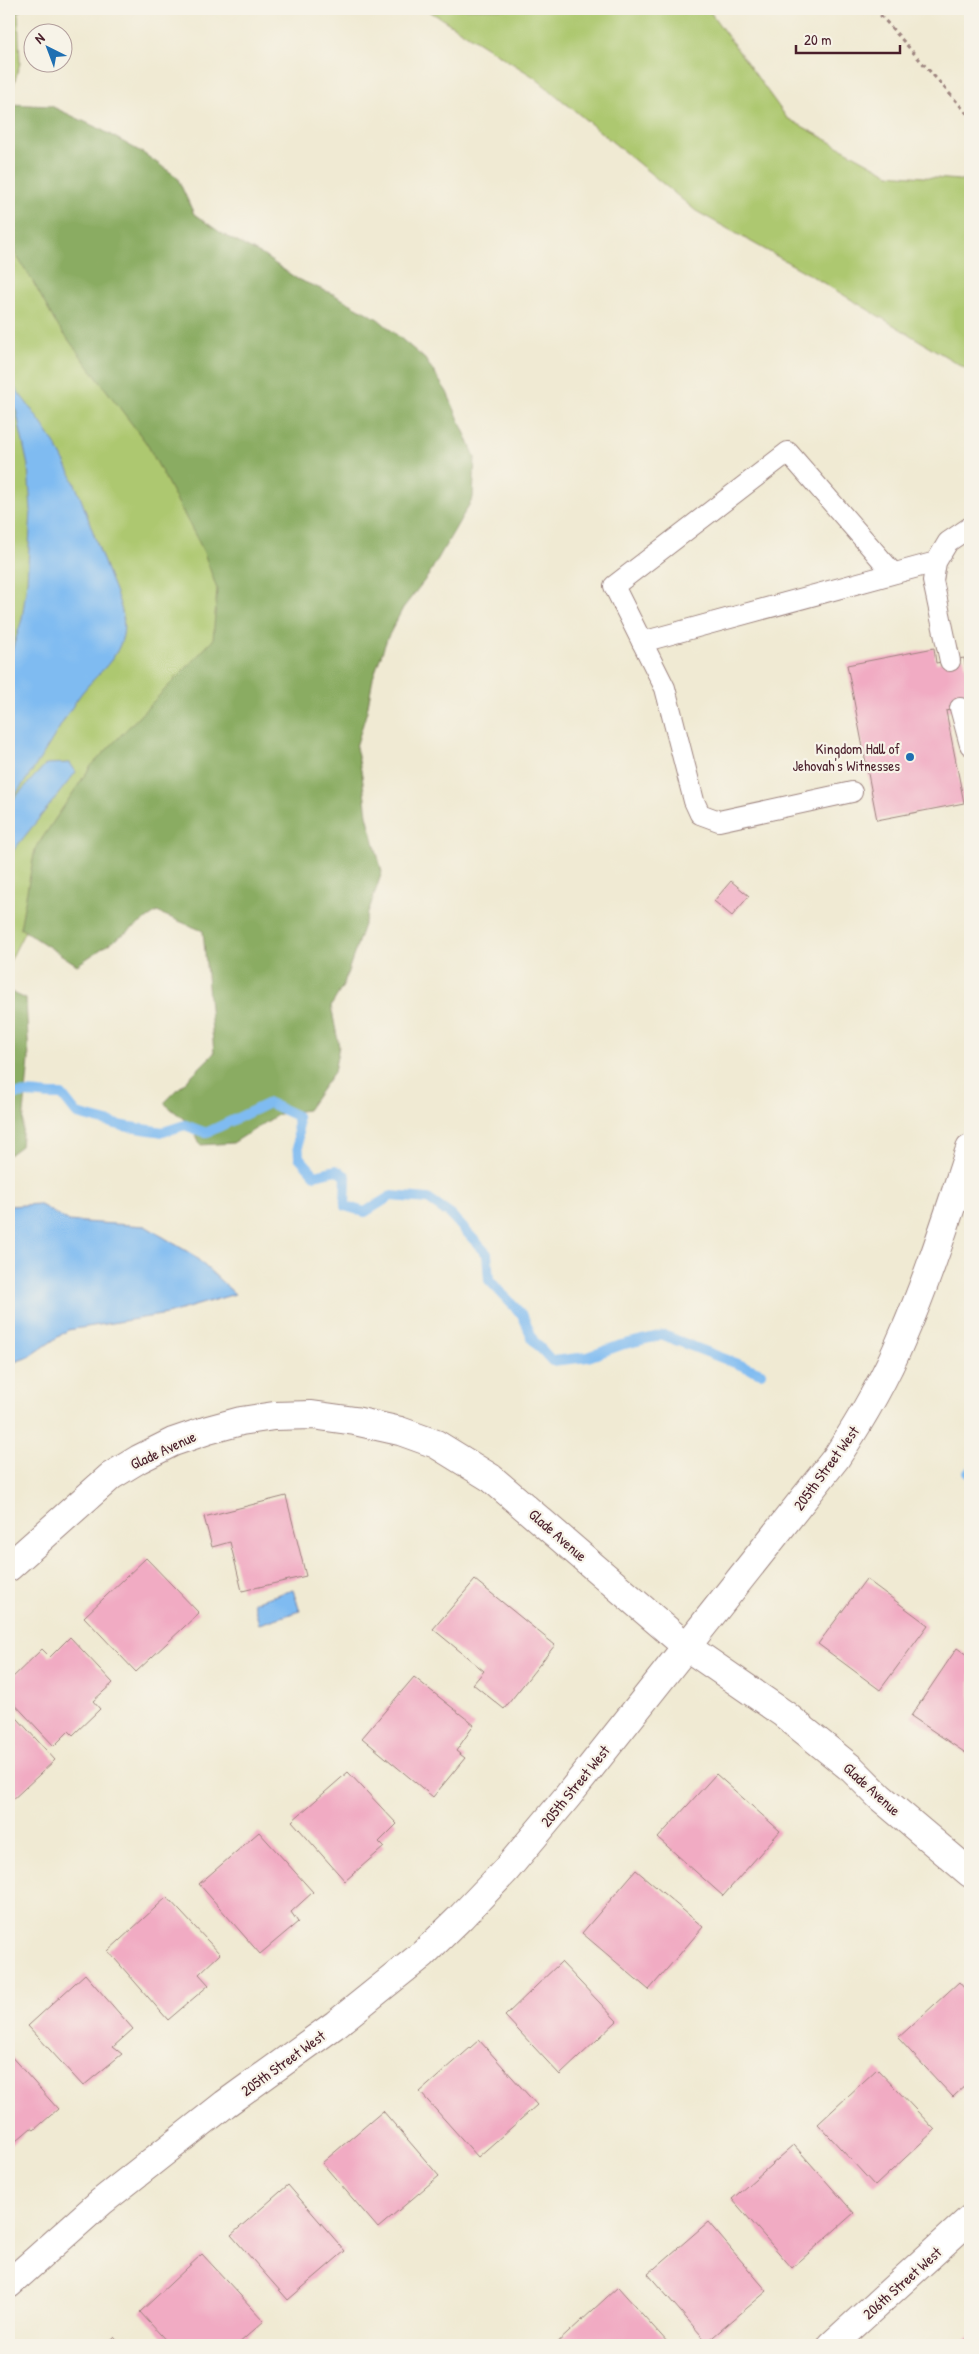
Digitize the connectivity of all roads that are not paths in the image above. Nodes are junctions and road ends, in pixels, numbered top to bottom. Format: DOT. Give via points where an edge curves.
graph roads {
  1 [pos="970,527"];
  2 [pos="936,562"];
  3 [pos="893,573"];
  4 [pos="642,642"];
  5 [pos="950,661"];
  6 [pos="960,708"];
  7 [pos="970,745"];
  8 [pos="852,792"];
  9 [pos="970,1149"];
  10 [pos="966,1177"];
  11 [pos="9,1567"];
  12 [pos="687,1647"];
  13 [pos="970,1874"];
  14 [pos="970,2219"];
  15 [pos="9,2284"];
  16 [pos="832,2345"];
  1 -- 2 [label="lane" via="948,542"];
  2 -- 3 [label="lane"];
  2 -- 5 [label="lane" via="933,581"];
  3 -- 4 [label="lane"];
  3 -- 4 [label="lane" via="788,452 614,586"];
  4 -- 8 [label="lane" via="665,688 700,814 719,821"];
  6 -- 7 [label="lane"];
  9 -- 10 [label="street, 205th Street West"];
  10 -- 12 [label="street, 205th Street West" via="905,1331 863,1417 836,1458"];
  11 -- 12 [label="street, Glade Avenue" via="112,1476 139,1459 173,1442 241,1421 312,1415 373,1425 436,1444 491,1478"];
  12 -- 13 [label="street, Glade Avenue" via="784,1714"];
  12 -- 15 [label="street, 205th Street West" via="517,1858 423,1954 336,2024 157,2156"];
  14 -- 16 [label="street, 206th Street West"];
}
